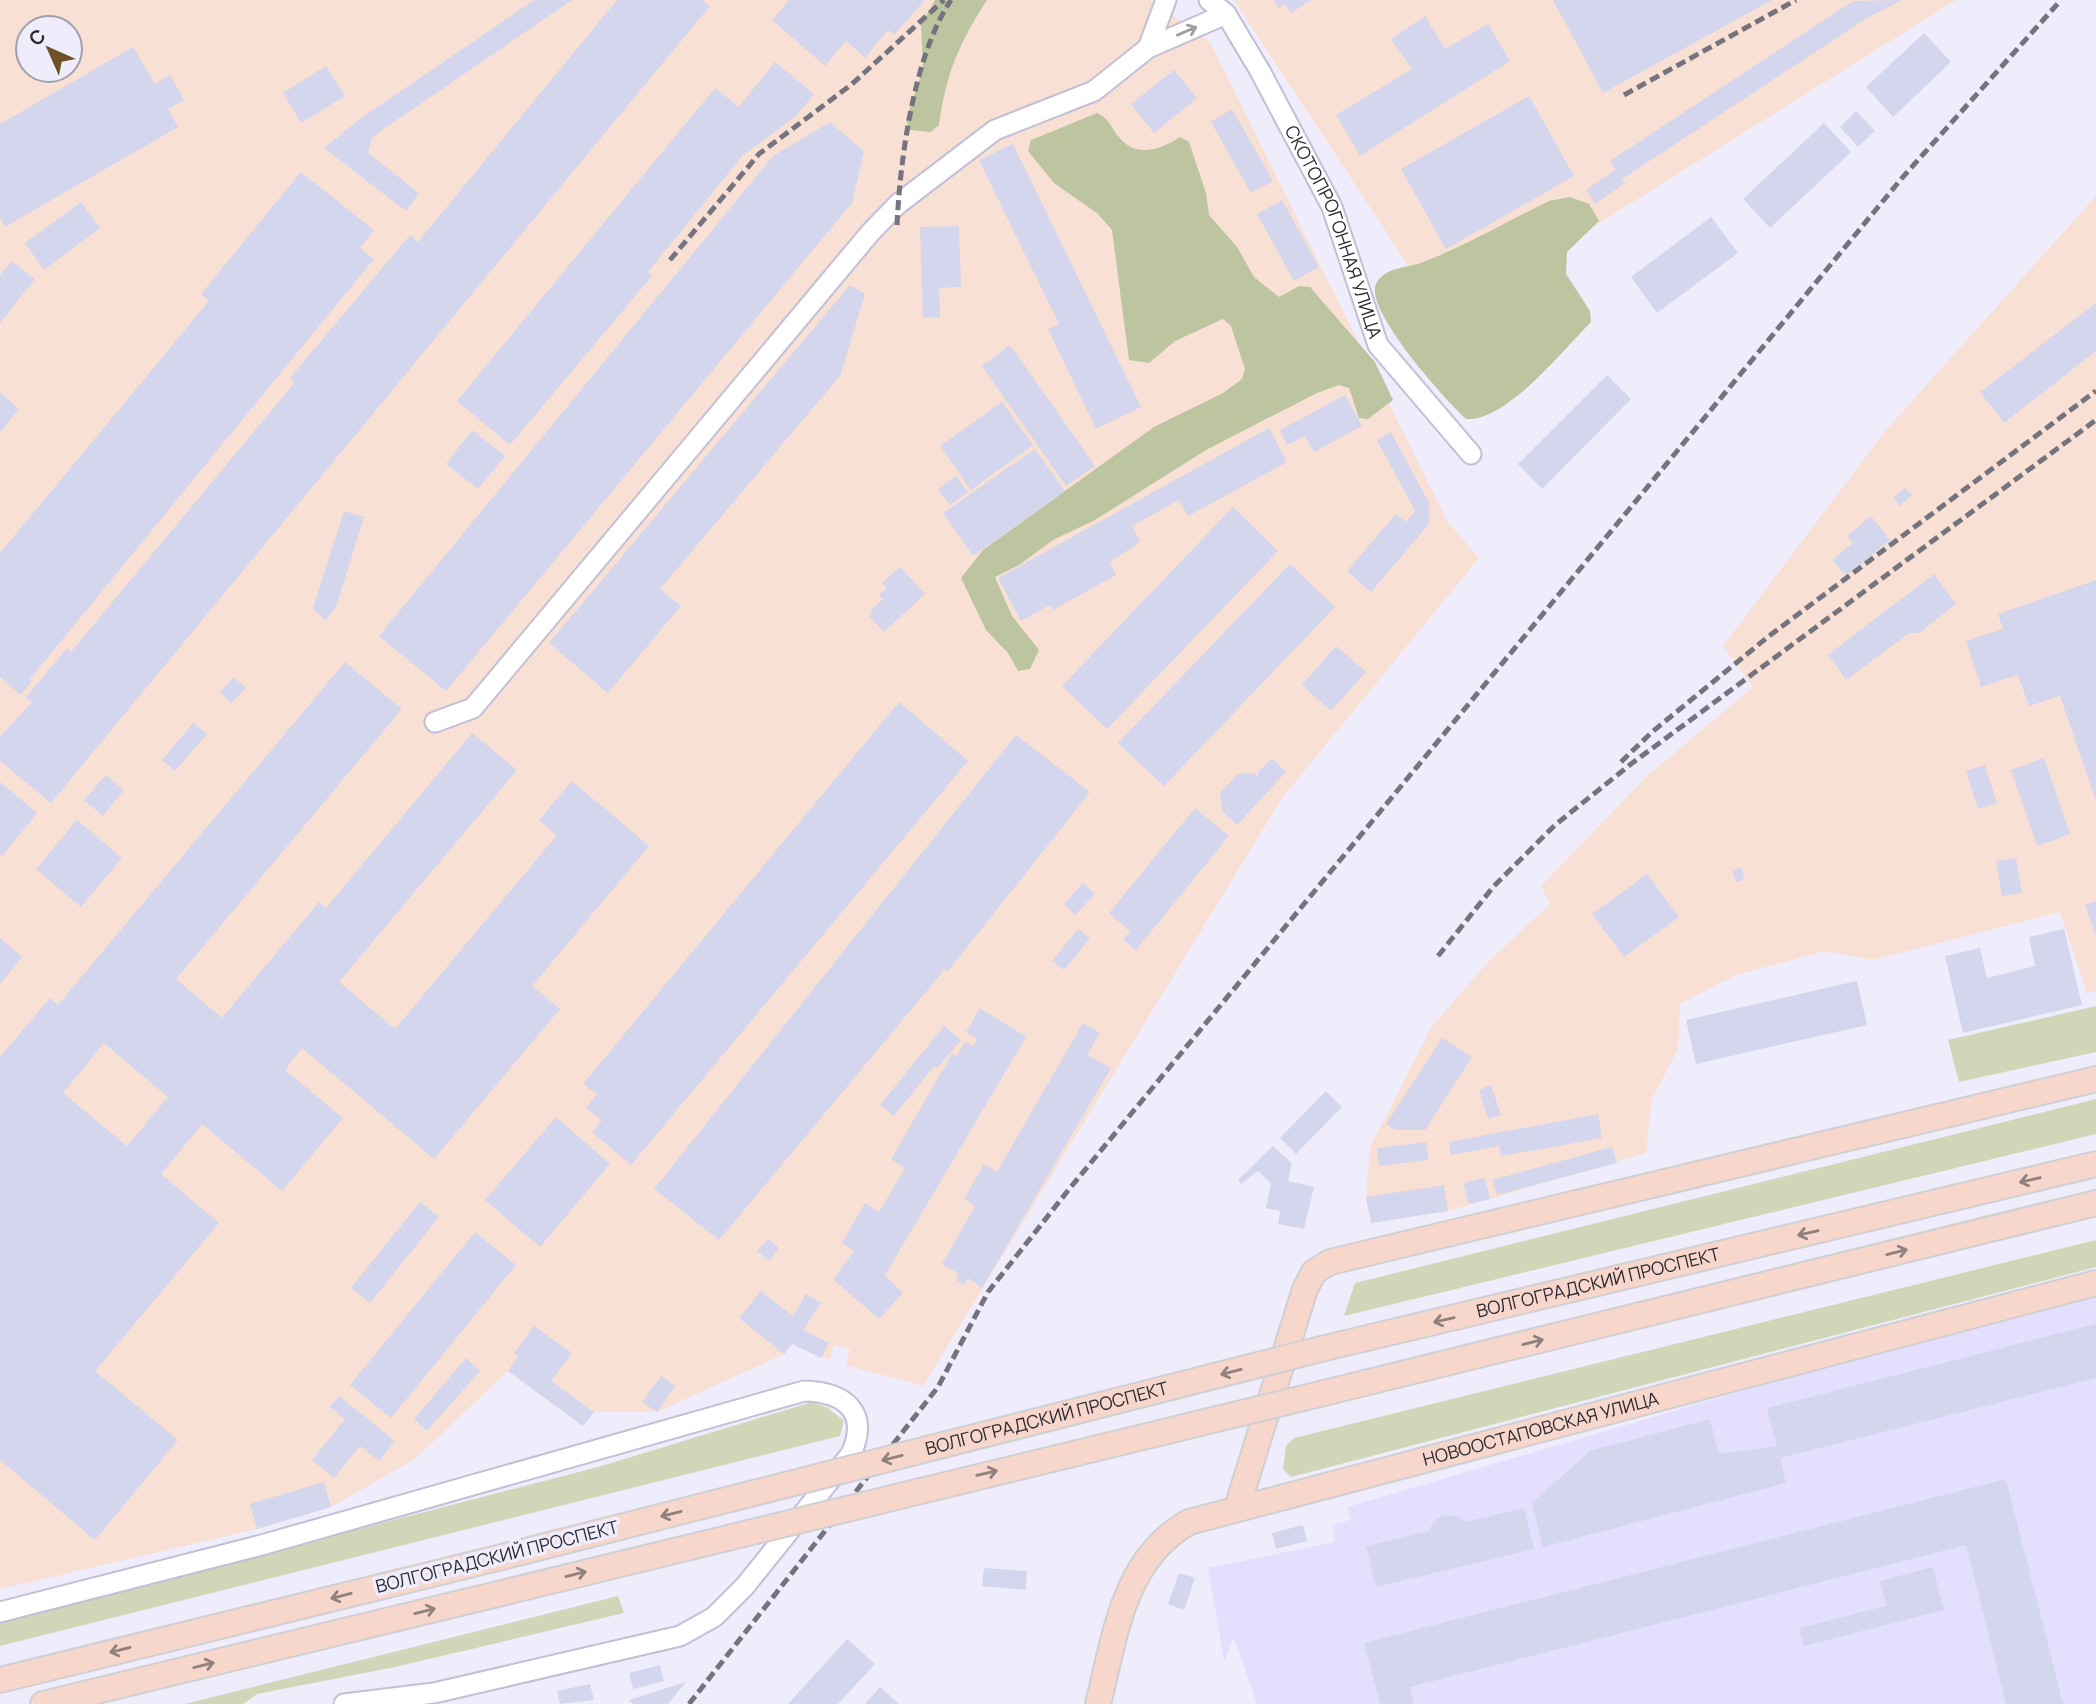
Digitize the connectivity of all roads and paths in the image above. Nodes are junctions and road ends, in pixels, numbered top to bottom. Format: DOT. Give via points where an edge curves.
graph roads {
  1 [pos="1166,0"];
  2 [pos="1209,0"];
  3 [pos="1226,14"];
  4 [pos="1148,48"];
  5 [pos="1471,454"];
  6 [pos="435,722"];
  7 [pos="2096,1079"];
  8 [pos="2096,1164"];
  9 [pos="2096,1203"];
  10 [pos="2096,1283"];
  11 [pos="1237,1508"];
  12 [pos="0,1612"];
  13 [pos="0,1680"];
  14 [pos="43,1704"];
  15 [pos="344,1704"];
  16 [pos="1098,1704"];
  1 -- 4 [label="street"];
  2 -- 3 [label="street, СКОТОПРОГОННАЯ УЛИЦА"];
  4 -- 3 [label="street, one-way"];
  3 -- 5 [label="street, СКОТОПРОГОННАЯ УЛИЦА" via="1332,206 1378,345"];
  4 -- 6 [label="street" via="1094,91 995,130 898,204 473,708"];
  7 -- 11 [label="main road" via="1330,1262 1314,1272 1305,1289"];
  8 -- 13 [label="main road, ВОЛГОГРАДСКИЙ ПРОСПЕКТ, one-way, bridge" via="1321,1349"];
  14 -- 9 [label="main road, ВОЛГОГРАДСКИЙ ПРОСПЕКТ, one-way, bridge"];
  10 -- 11 [label="main road, НОВООСТАПОВСКАЯ УЛИЦА"];
  11 -- 16 [label="main road, НОВООСТАПОВСКАЯ УЛИЦА" via="1189,1522 1144,1560 1118,1627"];
  12 -- 15 [label="street" via="258,1546 804,1391 837,1396 856,1416 859,1429 851,1454 745,1586 714,1617 669,1639 434,1693"];
}
